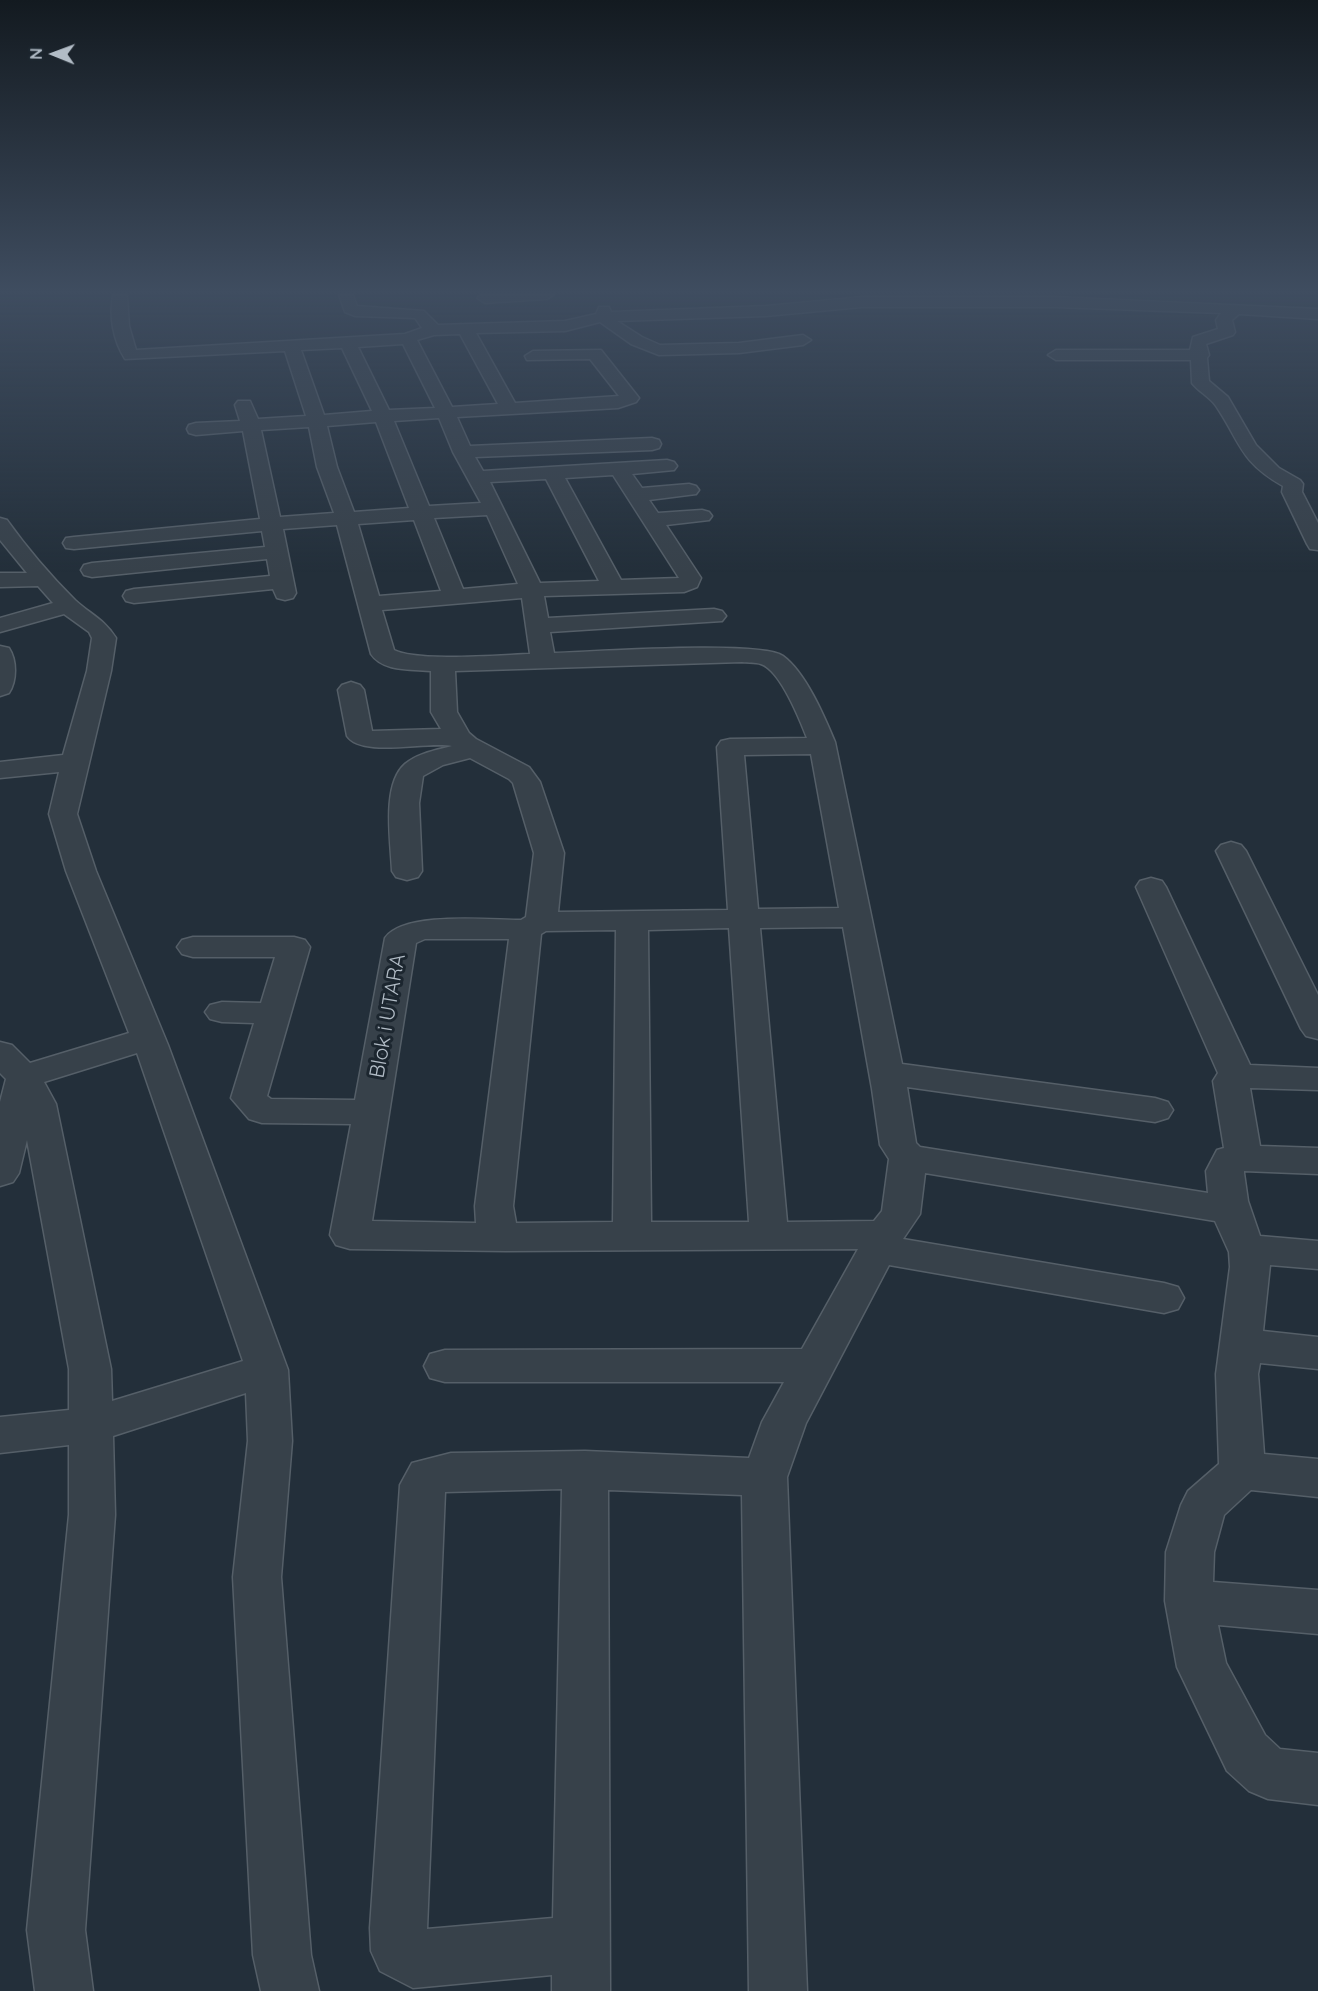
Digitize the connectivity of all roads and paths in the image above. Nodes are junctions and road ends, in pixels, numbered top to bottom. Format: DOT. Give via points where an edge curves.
graph roads {
  1 [pos="306,388"];
  2 [pos="370,388"];
  3 [pos="433,388"];
  4 [pos="498,388"];
  5 [pos="622,388"];
  6 [pos="1206,388"];
  7 [pos="558,389"];
  8 [pos="244,405"];
  9 [pos="570,405"];
  10 [pos="509,408"];
  11 [pos="445,411"];
  12 [pos="383,416"];
  13 [pos="317,421"];
  14 [pos="251,425"];
  15 [pos="196,429"];
  16 [pos="479,431"];
  17 [pos="455,432"];
  18 [pos="652,444"];
  19 [pos="463,452"];
  20 [pos="667,466"];
  21 [pos="620,470"];
  22 [pos="553,473"];
  23 [pos="477,477"];
  24 [pos="689,490"];
  25 [pos="1292,492"];
  26 [pos="636,495"];
  27 [pos="1318,495"];
  28 [pos="494,508"];
  29 [pos="422,514"];
  30 [pos="702,516"];
  31 [pos="346,519"];
  32 [pos="652,520"];
  33 [pos="271,524"];
  34 [pos="4,537"];
  35 [pos="74,543"];
  36 [pos="1318,544"];
  37 [pos="277,552"];
  38 [pos="92,570"];
  39 [pos="44,579"];
  40 [pos="0,580"];
  41 [pos="614,589"];
  42 [pos="532,590"];
  43 [pos="134,596"];
  44 [pos="455,597"];
  45 [pos="368,604"];
  46 [pos="68,606"];
  47 [pos="714,616"];
  48 [pos="0,625"];
  49 [pos="536,626"];
  50 [pos="0,653"];
  51 [pos="543,661"];
  52 [pos="443,664"];
  53 [pos="0,688"];
  54 [pos="351,690"];
  55 [pos="466,743"];
  56 [pos="823,746"];
  57 [pos="75,762"];
  58 [pos="0,770"];
  59 [pos="1232,850"];
  60 [pos="407,871"];
  61 [pos="1151,887"];
  62 [pos="856,917"];
  63 [pos="743,919"];
  64 [pos="632,921"];
  65 [pos="533,926"];
  66 [pos="193,947"];
  67 [pos="222,1012"];
  68 [pos="274,1013"];
  69 [pos="1318,1029"];
  70 [pos="148,1038"];
  71 [pos="12,1065"];
  72 [pos="887,1073"];
  73 [pos="1237,1076"];
  74 [pos="1318,1079"];
  75 [pos="1155,1110"];
  76 [pos="371,1113"];
  77 [pos="908,1158"];
  78 [pos="1244,1158"];
  79 [pos="1318,1161"];
  80 [pos="0,1173"];
  81 [pos="1231,1210"];
  82 [pos="769,1234"];
  83 [pos="632,1236"];
  84 [pos="506,1237"];
  85 [pos="882,1242"];
  86 [pos="1249,1250"];
  87 [pos="1318,1255"];
  88 [pos="1164,1298"];
  89 [pos="1240,1345"];
  90 [pos="1318,1353"];
  91 [pos="815,1365"];
  92 [pos="445,1366"];
  93 [pos="267,1370"];
  94 [pos="91,1425"];
  95 [pos="0,1435"];
  96 [pos="585,1470"];
  97 [pos="1242,1471"];
  98 [pos="764,1477"];
  99 [pos="1318,1478"];
  100 [pos="1189,1601"];
  101 [pos="1318,1611"];
  102 [pos="1318,1779"];
  103 [pos="581,1967"];
  104 [pos="64,1991"];
  105 [pos="290,1991"];
  106 [pos="778,1991"];
  1 -- 13 [label="street"];
  2 -- 12 [label="street"];
  3 -- 11 [label="street"];
  4 -- 10 [label="street"];
  5 -- 9 [label="street" via="630,398 618,403"];
  6 -- 25 [label="street" via="1222,401 1248,448 1272,472 1293,484"];
  7 -- 9 [label="street"];
  8 -- 14 [label="street"];
  9 -- 10 [label="street"];
  10 -- 11 [label="street"];
  11 -- 12 [label="street"];
  11 -- 17 [label="street"];
  12 -- 13 [label="street"];
  12 -- 29 [label="street"];
  13 -- 14 [label="street"];
  13 -- 31 [label="street" via="327,467"];
  14 -- 15 [label="street"];
  14 -- 33 [label="street"];
  16 -- 17 [label="street"];
  17 -- 19 [label="street"];
  18 -- 19 [label="street"];
  19 -- 23 [label="street"];
  20 -- 21 [label="street"];
  21 -- 22 [label="street"];
  21 -- 26 [label="street"];
  22 -- 23 [label="street"];
  22 -- 41 [label="street"];
  23 -- 28 [label="street"];
  24 -- 26 [label="street"];
  25 -- 27 [label="street"];
  25 -- 36 [label="street"];
  26 -- 32 [label="street"];
  28 -- 29 [label="street"];
  28 -- 42 [label="street"];
  29 -- 31 [label="street"];
  29 -- 44 [label="street"];
  30 -- 32 [label="street"];
  31 -- 33 [label="street"];
  31 -- 45 [label="street"];
  32 -- 41 [label="street" via="689,582"];
  33 -- 35 [label="street"];
  33 -- 37 [label="street"];
  34 -- 39 [label="street"];
  37 -- 38 [label="street"];
  37 -- 43 [label="street" via="284,587"];
  39 -- 40 [label="street"];
  39 -- 46 [label="street"];
  41 -- 42 [label="street"];
  42 -- 44 [label="street"];
  42 -- 49 [label="street"];
  44 -- 45 [label="street"];
  45 -- 52 [label="street" via="383,654 396,661"];
  46 -- 48 [label="street"];
  46 -- 57 [label="street" via="98,628 104,638"];
  47 -- 49 [label="street"];
  49 -- 51 [label="street"];
  50 -- 53 [label="street"];
  51 -- 52 [label="street"];
  51 -- 56 [label="street" via="742,655 774,660 810,713"];
  52 -- 55 [label="street" via="444,712"];
  54 -- 55 [label="street" via="360,736"];
  55 -- 60 [label="street" via="412,771 407,778"];
  55 -- 65 [label="street" via="519,773 526,782 549,853"];
  56 -- 62 [label="street"];
  56 -- 63 [label="street" via="730,747"];
  57 -- 58 [label="street"];
  57 -- 70 [label="street" via="63,814 81,871"];
  59 -- 69 [label="street"];
  61 -- 73 [label="street"];
  62 -- 63 [label="street"];
  62 -- 72 [label="street"];
  63 -- 64 [label="street"];
  63 -- 82 [label="street"];
  64 -- 65 [label="street"];
  64 -- 83 [label="street"];
  65 -- 76 [label="street, Blok i UTARA" via="420,930 401,938"];
  65 -- 84 [label="street" via="494,1206 496,1226"];
  66 -- 68 [label="street" via="294,947"];
  67 -- 68 [label="street"];
  68 -- 76 [label="street" via="249,1098 262,1111"];
  70 -- 71 [label="street"];
  70 -- 93 [label="street"];
  71 -- 80 [label="street"];
  71 -- 94 [label="street" via="38,1104 90,1369"];
  72 -- 75 [label="street"];
  72 -- 77 [label="street" via="898,1145"];
  73 -- 74 [label="street"];
  73 -- 78 [label="street" via="1231,1081"];
  76 -- 84 [label="street, Blok i UTARA" via="350,1235"];
  77 -- 81 [label="street"];
  77 -- 85 [label="street" via="901,1214"];
  78 -- 79 [label="street"];
  78 -- 81 [label="street" via="1230,1159 1225,1173"];
  81 -- 86 [label="street"];
  82 -- 83 [label="street"];
  82 -- 85 [label="street"];
  83 -- 84 [label="street"];
  85 -- 88 [label="street"];
  85 -- 91 [label="street"];
  86 -- 87 [label="street"];
  86 -- 89 [label="street"];
  89 -- 90 [label="street"];
  89 -- 97 [label="street" via="1237,1374"];
  91 -- 92 [label="street"];
  91 -- 98 [label="street" via="784,1422"];
  93 -- 94 [label="street"];
  93 -- 105 [label="street" via="270,1441 257,1577 282,1956"];
  94 -- 95 [label="street"];
  94 -- 104 [label="street" via="92,1515 56,1930"];
  96 -- 98 [label="street"];
  96 -- 103 [label="street"];
  96 -- 103 [label="street" via="451,1472 428,1476 423,1485 398,1928 400,1951 412,1959"];
  97 -- 99 [label="street"];
  97 -- 100 [label="street" via="1204,1505 1190,1552"];
  98 -- 106 [label="street"];
  100 -- 101 [label="street"];
  100 -- 102 [label="street" via="1202,1667 1246,1753 1268,1773"];
}
